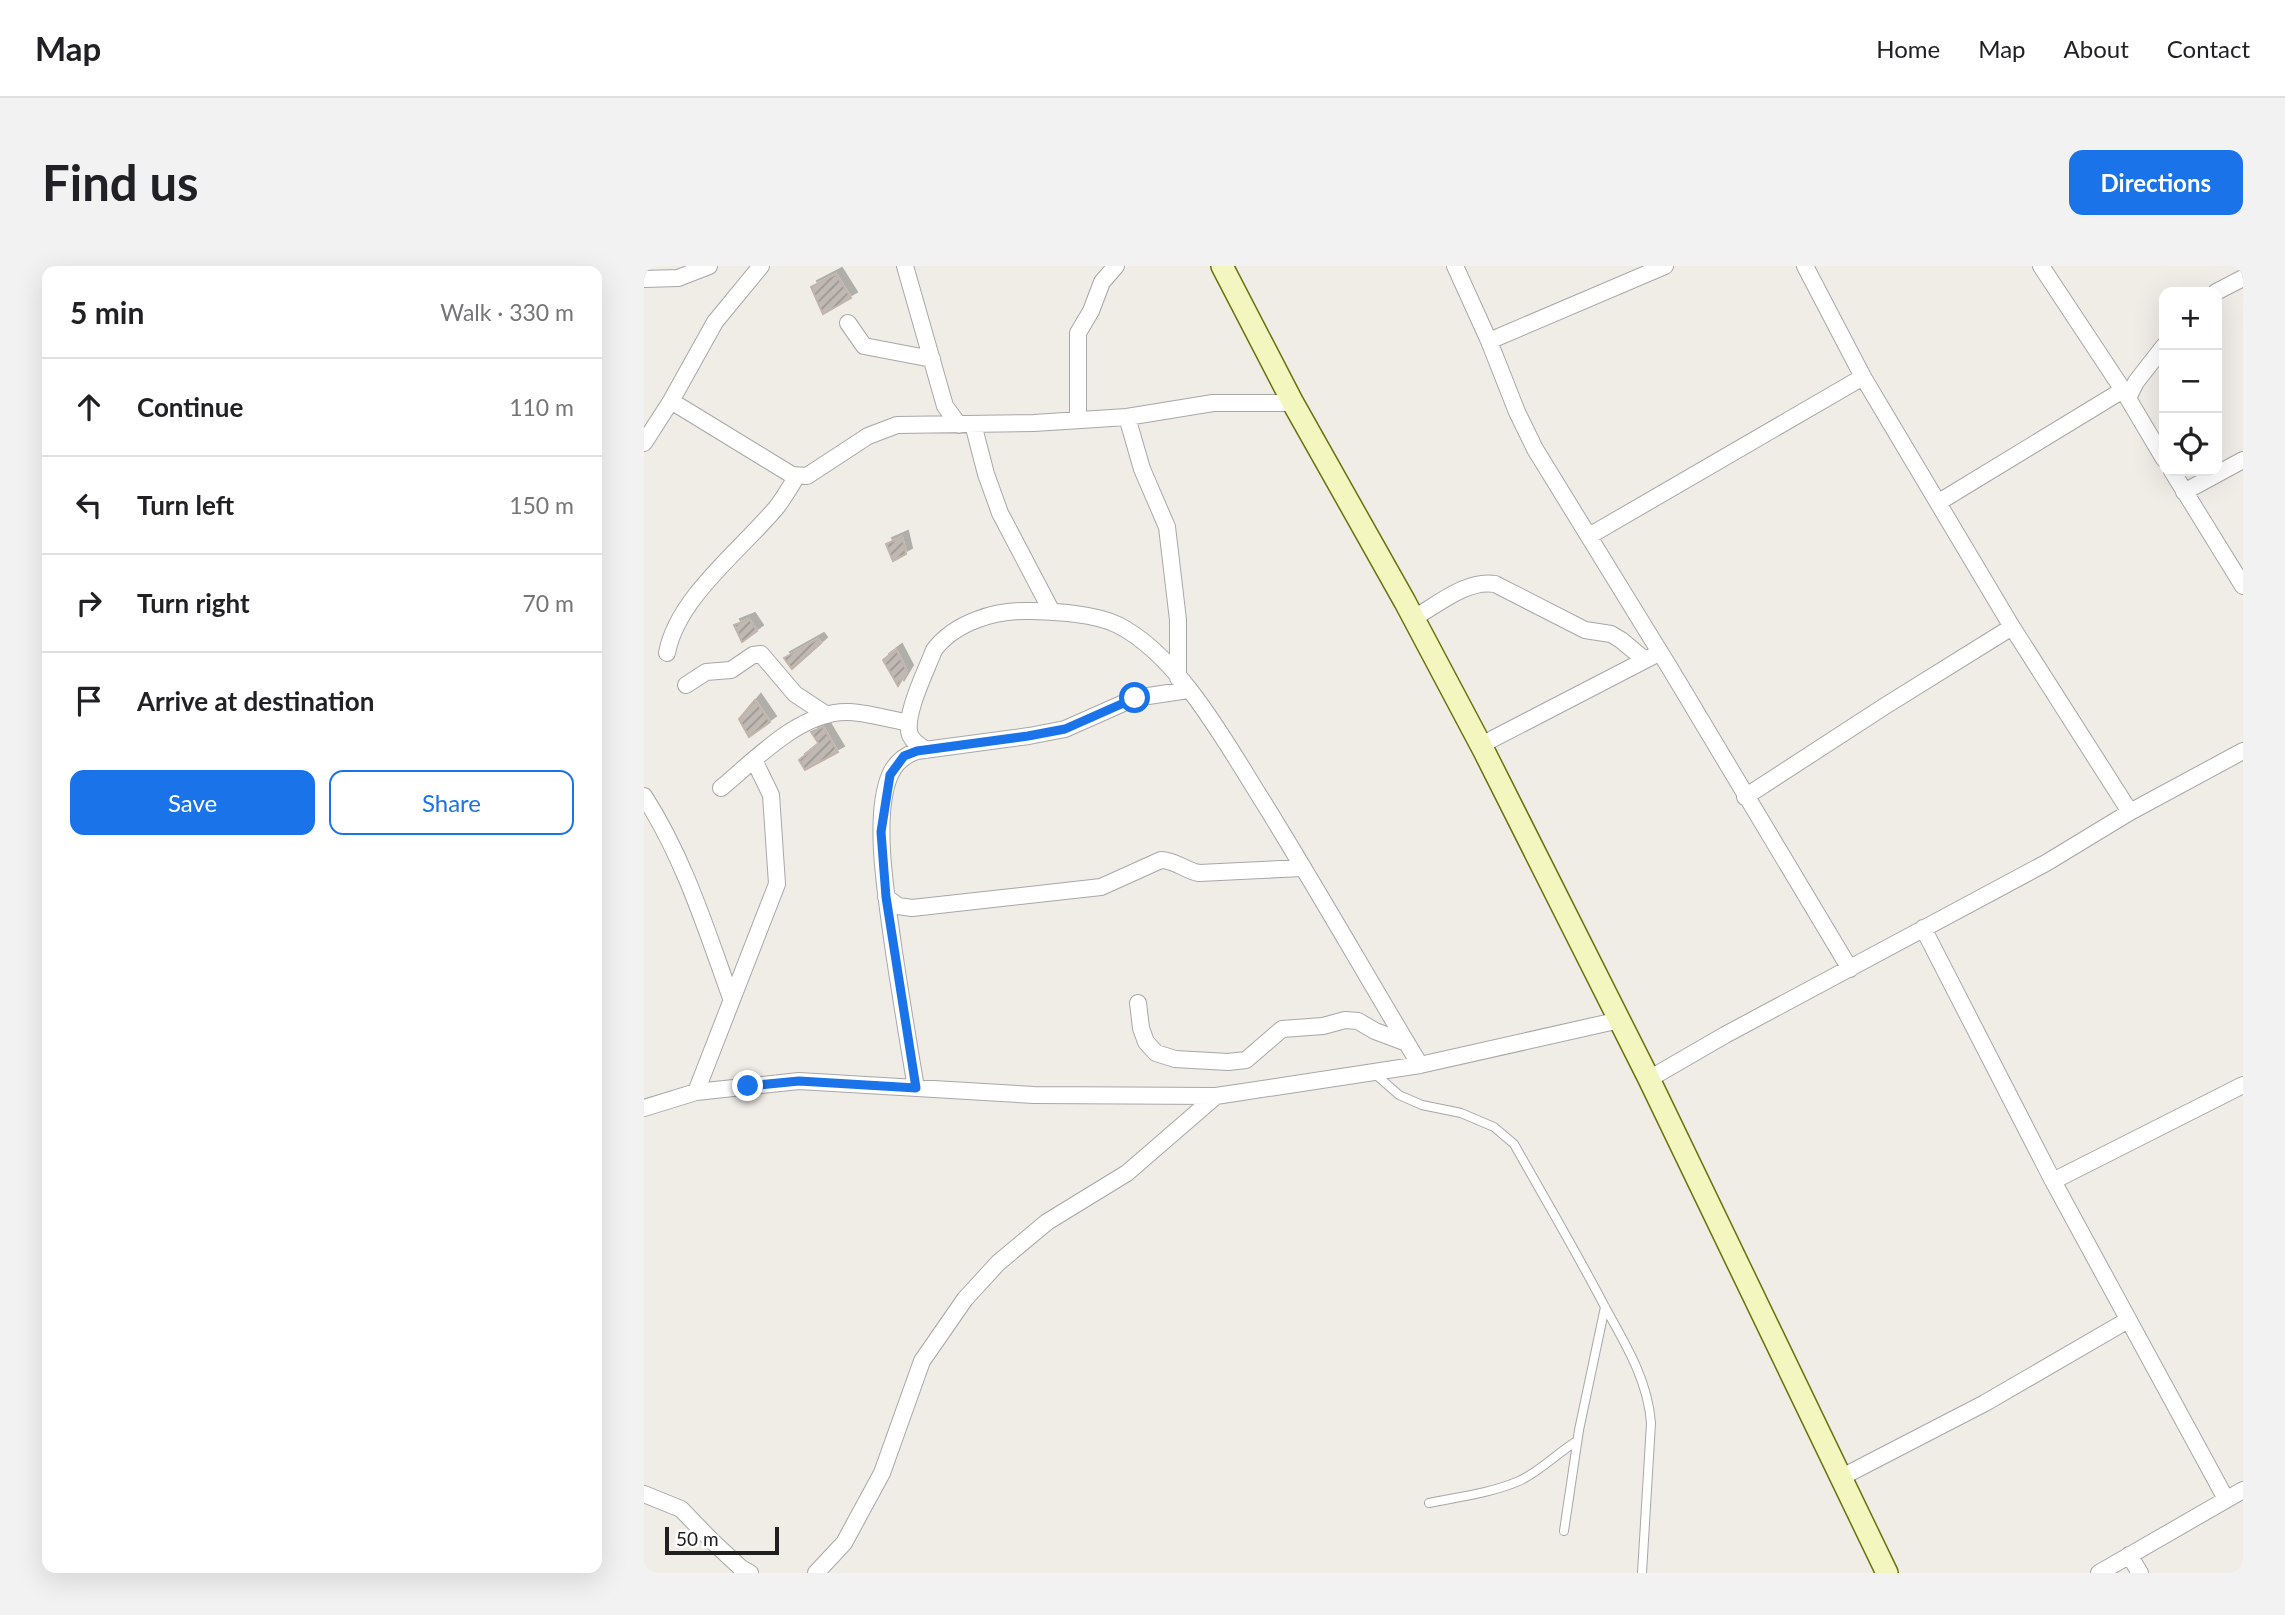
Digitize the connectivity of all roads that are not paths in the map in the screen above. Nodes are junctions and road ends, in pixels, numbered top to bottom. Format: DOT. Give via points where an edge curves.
graph roads {
  1 [pos="709,266"];
  2 [pos="761,266"];
  3 [pos="905,266"];
  4 [pos="1116,266"];
  5 [pos="1222,266"];
  6 [pos="1455,266"];
  7 [pos="1665,266"];
  8 [pos="1805,266"];
  9 [pos="2041,266"];
  10 [pos="2243,278"];
  11 [pos="644,279"];
  12 [pos="2222,289"];
  13 [pos="849,323"];
  14 [pos="1489,341"];
  15 [pos="2161,350"];
  16 [pos="932,359"];
  17 [pos="1864,377"];
  18 [pos="2125,394"];
  19 [pos="671,401"];
  20 [pos="1293,403"];
  21 [pos="1127,417"];
  22 [pos="1078,420"];
  23 [pos="966,424"];
  24 [pos="644,443"];
  25 [pos="2159,451"];
  26 [pos="2243,460"];
  27 [pos="797,476"];
  28 [pos="2175,476"];
  29 [pos="2184,492"];
  30 [pos="1939,502"];
  31 [pos="1589,536"];
  32 [pos="2243,586"];
  33 [pos="1052,612"];
  34 [pos="1414,618"];
  35 [pos="2012,627"];
  36 [pos="667,653"];
  37 [pos="1653,656"];
  38 [pos="1183,684"];
  39 [pos="686,685"];
  40 [pos="827,715"];
  41 [pos="908,723"];
  42 [pos="1481,745"];
  43 [pos="926,750"];
  44 [pos="2243,751"];
  45 [pos="754,760"];
  46 [pos="721,788"];
  47 [pos="644,796"];
  48 [pos="1745,797"];
  49 [pos="2130,813"];
  50 [pos="1303,868"];
  51 [pos="886,897"];
  52 [pos="1923,928"];
  53 [pos="1850,970"];
  54 [pos="731,998"];
  55 [pos="1138,1003"];
  56 [pos="1620,1020"];
  57 [pos="1407,1042"];
  58 [pos="1420,1065"];
  59 [pos="1374,1072"];
  60 [pos="1649,1079"];
  61 [pos="2243,1085"];
  62 [pos="916,1088"];
  63 [pos="696,1092"];
  64 [pos="1216,1096"];
  65 [pos="644,1108"];
  66 [pos="2053,1181"];
  67 [pos="1605,1307"];
  68 [pos="2128,1320"];
  69 [pos="1577,1441"];
  70 [pos="1840,1478"];
  71 [pos="2243,1490"];
  72 [pos="644,1494"];
  73 [pos="2226,1499"];
  74 [pos="1429,1503"];
  75 [pos="1564,1531"];
  76 [pos="2129,1555"];
  77 [pos="750,1573"];
  78 [pos="816,1573"];
  79 [pos="1642,1573"];
  80 [pos="1886,1573"];
  81 [pos="2099,1573"];
  82 [pos="2140,1573"];
  1 -- 11 [label="street" via="678,278"];
  2 -- 19 [label="street" via="715,322"];
  3 -- 16 [label="street"];
  4 -- 22 [label="street" via="1102,282 1079,333"];
  5 -- 20 [label="street"];
  6 -- 14 [label="street"];
  7 -- 14 [label="street"];
  8 -- 17 [label="street"];
  9 -- 18 [label="street"];
  10 -- 12 [label="street"];
  13 -- 16 [label="street" via="864,346"];
  14 -- 31 [label="street" via="1535,449"];
  15 -- 18 [label="street"];
  16 -- 23 [label="street" via="945,406"];
  17 -- 30 [label="street"];
  17 -- 31 [label="street"];
  18 -- 25 [label="street"];
  18 -- 30 [label="street"];
  19 -- 24 [label="street"];
  19 -- 27 [label="street"];
  20 -- 21 [label="street" via="1213,403"];
  20 -- 34 [label="street"];
  21 -- 22 [label="street"];
  21 -- 38 [label="street" via="1142,469 1167,527"];
  22 -- 23 [label="street"];
  23 -- 27 [label="street" via="910,424 882,430 807,476"];
  23 -- 33 [label="street" via="1000,513"];
  26 -- 29 [label="street"];
  27 -- 36 [label="street" via="776,507 682,612"];
  28 -- 29 [label="street"];
  29 -- 32 [label="street"];
  30 -- 35 [label="street"];
  31 -- 37 [label="street"];
  33 -- 38 [label="street" via="1116,624 1153,649"];
  33 -- 41 [label="street" via="995,614 961,627 945,639 934,650"];
  34 -- 37 [label="street" via="1468,587 1495,584 1585,630 1611,634"];
  34 -- 42 [label="street"];
  35 -- 48 [label="street"];
  35 -- 49 [label="street"];
  37 -- 42 [label="street"];
  37 -- 48 [label="street"];
  38 -- 43 [label="street" via="1135,698 1065,729"];
  38 -- 50 [label="street" via="1220,733"];
  39 -- 40 [label="street" via="706,672 731,670 761,654 795,694"];
  40 -- 41 [label="street" via="848,712"];
  40 -- 45 [label="street" via="808,721"];
  41 -- 43 [label="street" via="915,743"];
  42 -- 56 [label="street"];
  43 -- 51 [label="street" via="904,756 890,775 881,832"];
  44 -- 49 [label="street"];
  45 -- 46 [label="street"];
  45 -- 54 [label="street" via="771,794 777,884"];
  47 -- 54 [label="street" via="670,839"];
  48 -- 53 [label="street"];
  49 -- 52 [label="street"];
  50 -- 51 [label="street" via="1199,873 1161,860 1101,887 912,908"];
  50 -- 57 [label="street"];
  51 -- 62 [label="street"];
  52 -- 53 [label="street"];
  52 -- 66 [label="street"];
  53 -- 60 [label="street"];
  54 -- 63 [label="street"];
  55 -- 57 [label="street" via="1146,1042 1156,1053 1175,1059 1246,1060 1282,1029 1345,1020"];
  56 -- 58 [label="street"];
  56 -- 60 [label="street"];
  57 -- 58 [label="street"];
  58 -- 59 [label="street"];
  59 -- 64 [label="street"];
  59 -- 67 [label="lane" via="1399,1095 1494,1127 1514,1144"];
  60 -- 70 [label="street"];
  61 -- 66 [label="street"];
  62 -- 63 [label="street" via="799,1081"];
  62 -- 64 [label="street" via="1034,1095"];
  63 -- 65 [label="street"];
  64 -- 78 [label="street" via="1127,1172 1047,1222 998,1263 965,1299 922,1361 881,1473 845,1544"];
  66 -- 68 [label="street"];
  67 -- 69 [label="lane"];
  67 -- 79 [label="lane" via="1650,1406"];
  68 -- 70 [label="street" via="1985,1403"];
  68 -- 73 [label="street"];
  69 -- 74 [label="lane" via="1518,1481"];
  69 -- 75 [label="lane"];
  70 -- 80 [label="street"];
  71 -- 73 [label="street"];
  72 -- 77 [label="street" via="681,1509"];
  73 -- 76 [label="street"];
  76 -- 81 [label="street"];
  76 -- 82 [label="street"];
}
